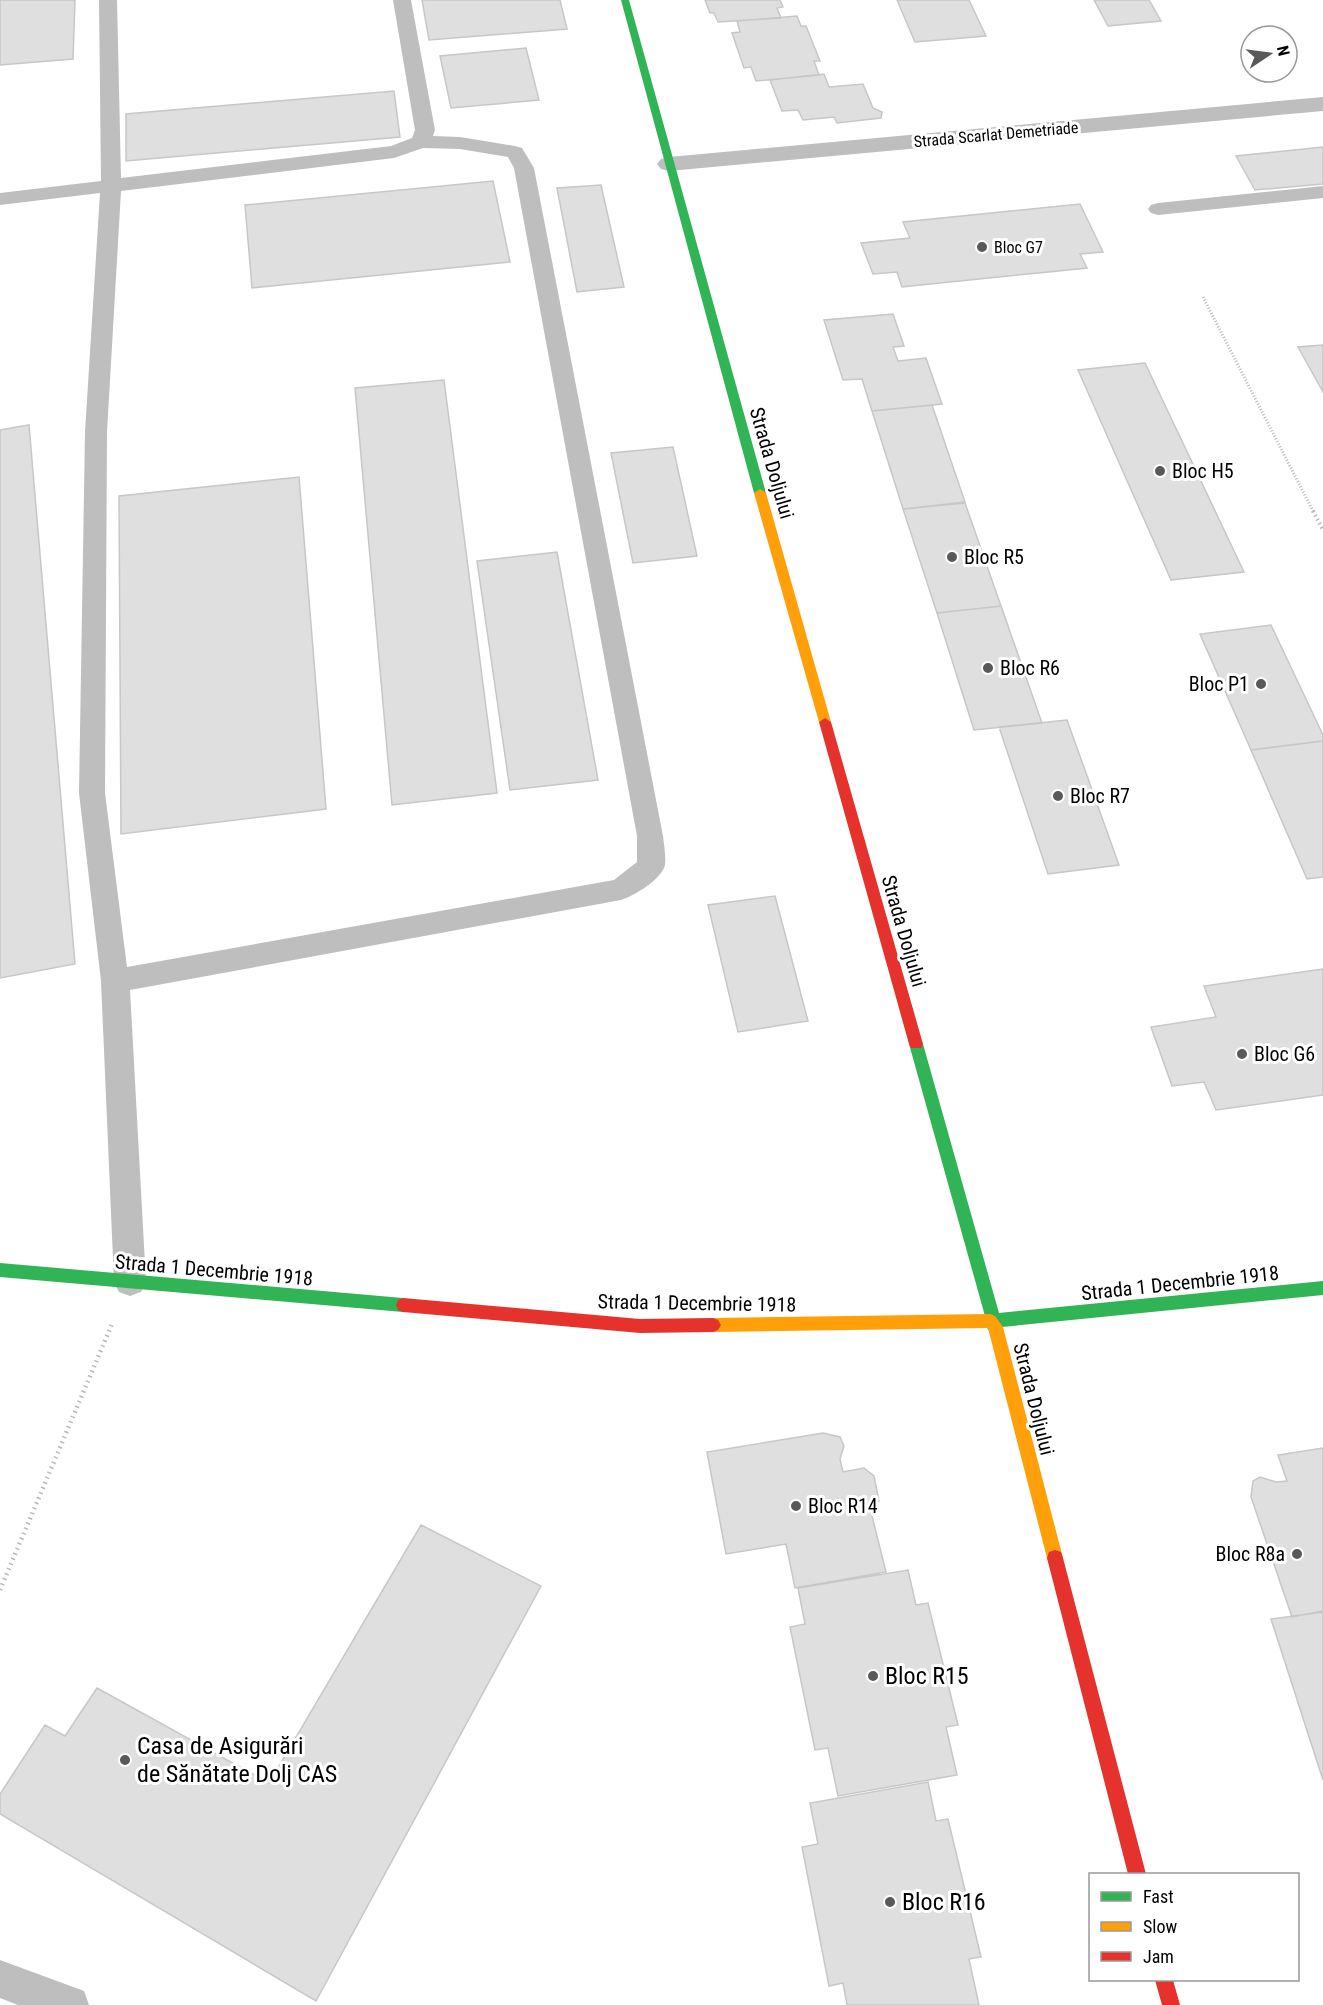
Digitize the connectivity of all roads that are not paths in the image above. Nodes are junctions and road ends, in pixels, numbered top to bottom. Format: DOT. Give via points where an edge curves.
graph roads {
  1 [pos="108,0"];
  2 [pos="402,0"];
  3 [pos="625,0"];
  4 [pos="1323,104"];
  5 [pos="421,142"];
  6 [pos="669,164"];
  7 [pos="111,184"];
  8 [pos="1323,192"];
  9 [pos="0,199"];
  10 [pos="1158,209"];
  11 [pos="115,981"];
  12 [pos="0,1270"];
  13 [pos="130,1282"];
  14 [pos="1323,1288"];
  15 [pos="994,1321"];
  16 [pos="1136,1873"];
  17 [pos="0,1978"];
  18 [pos="1164,1981"];
  19 [pos="70,2005"];
  20 [pos="1171,2005"];
  1 -- 7 [label="lane"];
  2 -- 5 [label="lane" via="425,130"];
  3 -- 6 [label="street, Strada Doljului"];
  4 -- 6 [label="street, Strada Scarlat Demetriade"];
  5 -- 7 [label="lane" via="394,152"];
  5 -- 11 [label="lane" via="460,143 515,152 524,168 650,836 651,866 621,888"];
  6 -- 15 [label="street, Strada Doljului"];
  7 -- 9 [label="lane"];
  7 -- 11 [label="lane" via="96,432 92,793"];
  8 -- 10 [label="lane"];
  11 -- 13 [label="lane"];
  12 -- 13 [label="street, Strada 1 Decembrie 1918"];
  13 -- 15 [label="street, Strada 1 Decembrie 1918" via="640,1326"];
  14 -- 15 [label="street, Strada 1 Decembrie 1918"];
  15 -- 16 [label="street, Strada Doljului"];
  17 -- 19 [label="lane"];
  18 -- 20 [label="street"];
}
